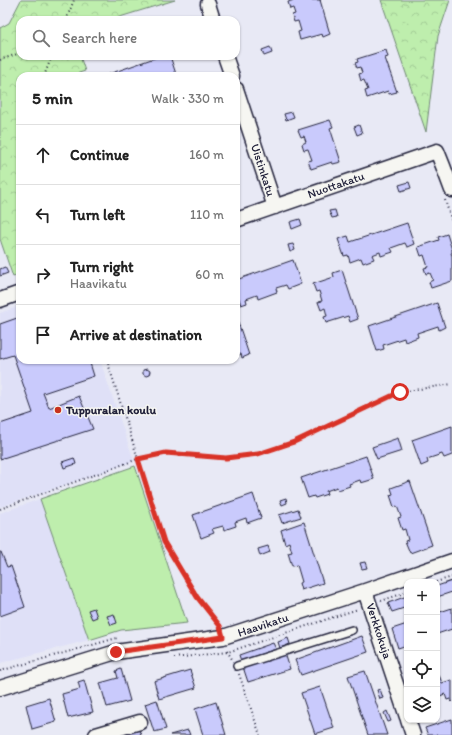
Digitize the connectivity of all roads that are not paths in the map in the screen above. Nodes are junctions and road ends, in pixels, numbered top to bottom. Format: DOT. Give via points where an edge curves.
graph roads {
  1 [pos="208,4"];
  2 [pos="212,16"];
  3 [pos="226,60"];
  4 [pos="231,72"];
  5 [pos="240,101"];
  6 [pos="452,190"];
  7 [pos="275,206"];
  8 [pos="240,219"];
  9 [pos="16,294"];
  10 [pos="0,300"];
  11 [pos="452,561"];
  12 [pos="365,591"];
  13 [pos="352,630"];
  14 [pos="237,666"];
  15 [pos="0,688"];
  16 [pos="404,710"];
  17 [pos="140,722"];
  18 [pos="408,723"];
  19 [pos="96,735"];
  20 [pos="413,735"];
  1 -- 2 [label="street"];
  3 -- 4 [label="street"];
  5 -- 7 [label="street, Uistinkatu"];
  6 -- 7 [label="street, Nuottakatu" via="436,151"];
  7 -- 8 [label="street, Nuottakatu"];
  9 -- 10 [label="street"];
  11 -- 12 [label="street, Haavikatu"];
  12 -- 15 [label="street, Haavikatu" via="222,632 116,652"];
  12 -- 16 [label="street, Verkkokuja"];
  13 -- 14 [label="lane"];
  17 -- 19 [label="street"];
  18 -- 20 [label="street, Verkkokuja"];
}
